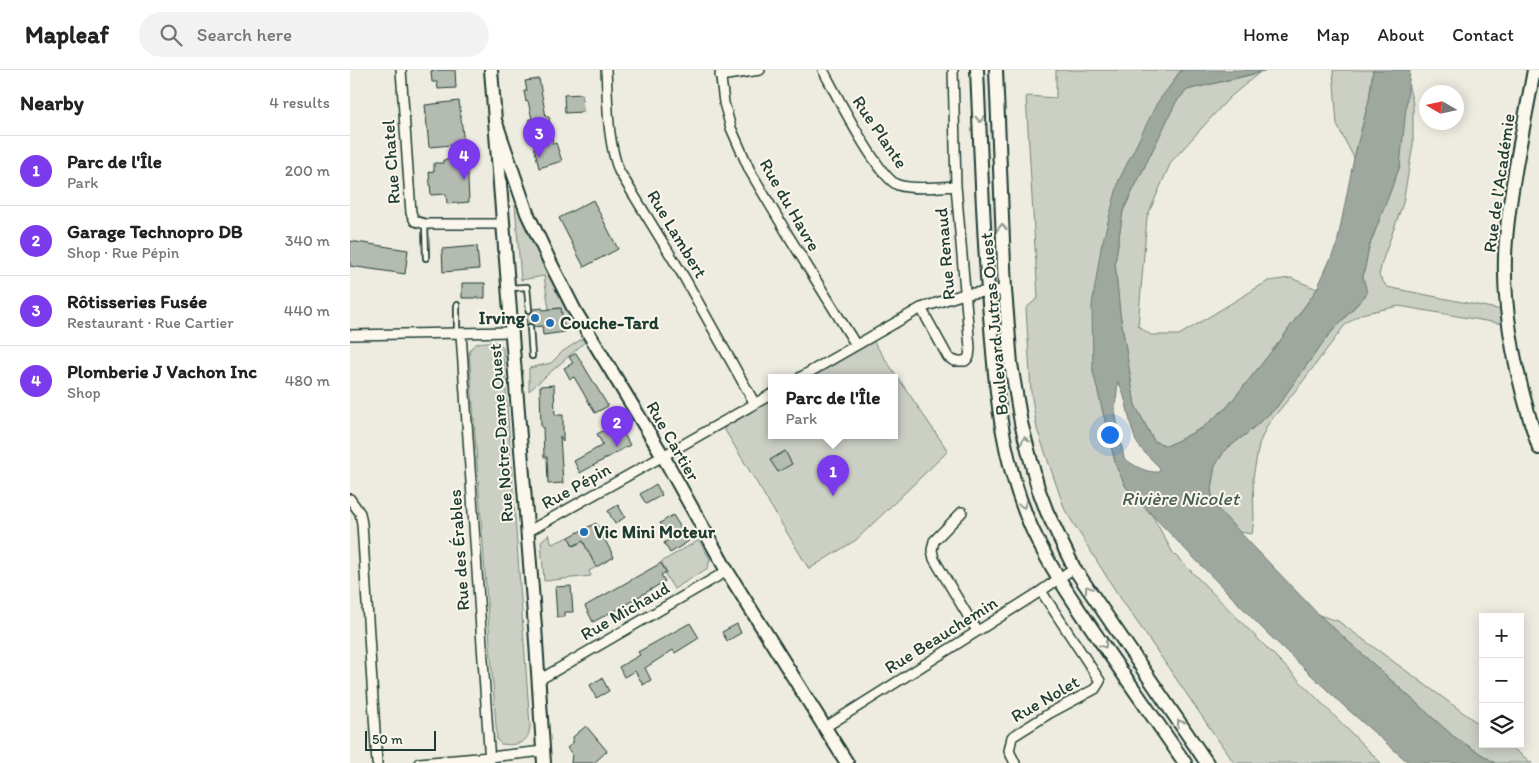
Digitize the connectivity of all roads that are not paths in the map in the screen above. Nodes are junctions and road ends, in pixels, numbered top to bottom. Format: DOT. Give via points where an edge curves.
graph roads {
  1 [pos="401,70"];
  2 [pos="492,70"];
  3 [pos="606,70"];
  4 [pos="760,70"];
  5 [pos="823,70"];
  6 [pos="953,70"];
  7 [pos="977,70"];
  8 [pos="996,70"];
  9 [pos="1534,70"];
  10 [pos="720,73"];
  11 [pos="496,123"];
  12 [pos="956,186"];
  13 [pos="426,224"];
  14 [pos="504,224"];
  15 [pos="426,258"];
  16 [pos="508,288"];
  17 [pos="1005,290"];
  18 [pos="988,292"];
  19 [pos="964,294"];
  20 [pos="457,305"];
  21 [pos="922,308"];
  22 [pos="529,310"];
  23 [pos="530,327"];
  24 [pos="511,332"];
  25 [pos="459,334"];
  26 [pos="350,335"];
  27 [pos="856,345"];
  28 [pos="532,356"];
  29 [pos="806,374"];
  30 [pos="768,396"];
  31 [pos="755,404"];
  32 [pos="1539,448"];
  33 [pos="663,456"];
  34 [pos="350,499"];
  35 [pos="962,512"];
  36 [pos="526,532"];
  37 [pos="1074,568"];
  38 [pos="727,571"];
  39 [pos="1058,579"];
  40 [pos="1041,591"];
  41 [pos="977,631"];
  42 [pos="539,680"];
  43 [pos="824,728"];
  44 [pos="543,757"];
  45 [pos="490,760"];
  46 [pos="377,763"];
  47 [pos="419,763"];
  48 [pos="847,763"];
  49 [pos="1015,763"];
  50 [pos="1185,763"];
  51 [pos="1208,763"];
  1 -- 13 [label="street, Rue Chatel" via="411,212 415,221"];
  2 -- 11 [label="street, Rue Notre-Dame Ouest"];
  3 -- 31 [label="street, Rue Lambert" via="614,158"];
  4 -- 10 [label="street"];
  5 -- 12 [label="street, Rue Plante" via="884,174 897,185 908,187"];
  6 -- 12 [label="street, Rue Renaud"];
  7 -- 18 [label="street, Boulevard Jutras Ouest, one-way"];
  17 -- 8 [label="street, Boulevard Jutras Ouest, one-way"];
  9 -- 32 [label="street, Rue de l'Académie" via="1510,207 1505,265 1512,343"];
  10 -- 27 [label="street, Rue du Havre" via="731,128 750,171"];
  11 -- 14 [label="street, Rue Notre-Dame Ouest"];
  11 -- 33 [label="street, Rue Cartier" via="527,213 550,262 575,311"];
  12 -- 19 [label="street, Rue Renaud"];
  13 -- 14 [label="street"];
  13 -- 15 [label="lane"];
  14 -- 16 [label="street, Rue Notre-Dame Ouest"];
  16 -- 22 [label="lane" via="527,287"];
  16 -- 24 [label="street, Rue Notre-Dame Ouest"];
  17 -- 18 [label="street"];
  37 -- 17 [label="street, Boulevard Jutras Ouest, one-way" via="1047,512 1027,450 1015,392"];
  18 -- 19 [label="street"];
  18 -- 39 [label="street, Boulevard Jutras Ouest, one-way" via="996,388 1007,453 1020,500"];
  19 -- 21 [label="street"];
  19 -- 21 [label="street, Rue Renaud" via="970,348 965,361 954,361 948,357"];
  20 -- 25 [label="lane"];
  21 -- 27 [label="street"];
  23 -- 28 [label="lane"];
  24 -- 25 [label="street"];
  24 -- 36 [label="street, Rue Notre-Dame Ouest"];
  25 -- 26 [label="street"];
  25 -- 45 [label="street, Rue des Érables"];
  27 -- 29 [label="street"];
  30 -- 31 [label="street, Rue Pépin"];
  31 -- 33 [label="street, Rue Pépin"];
  33 -- 36 [label="street, Rue Pépin"];
  33 -- 38 [label="street, Rue Cartier"];
  34 -- 46 [label="street" via="360,513 362,524"];
  35 -- 41 [label="street" via="934,541 932,550 934,559"];
  36 -- 42 [label="street, Rue Notre-Dame Ouest"];
  37 -- 39 [label="street, Rue Beauchemin"];
  51 -- 37 [label="street, Boulevard Jutras Ouest, one-way"];
  38 -- 42 [label="street, Rue Michaud"];
  38 -- 43 [label="street, Rue Cartier"];
  39 -- 40 [label="street, Rue Beauchemin"];
  39 -- 50 [label="street, Boulevard Jutras Ouest, one-way"];
  40 -- 41 [label="street, Rue Beauchemin"];
  40 -- 49 [label="street, Rue Nolet" via="1100,681 1095,689 1012,737 1009,751"];
  41 -- 43 [label="street, Rue Beauchemin"];
  42 -- 44 [label="street, Rue Notre-Dame Ouest"];
  43 -- 48 [label="street, Rue Cartier"];
  44 -- 45 [label="street"];
  45 -- 47 [label="street"];
}
